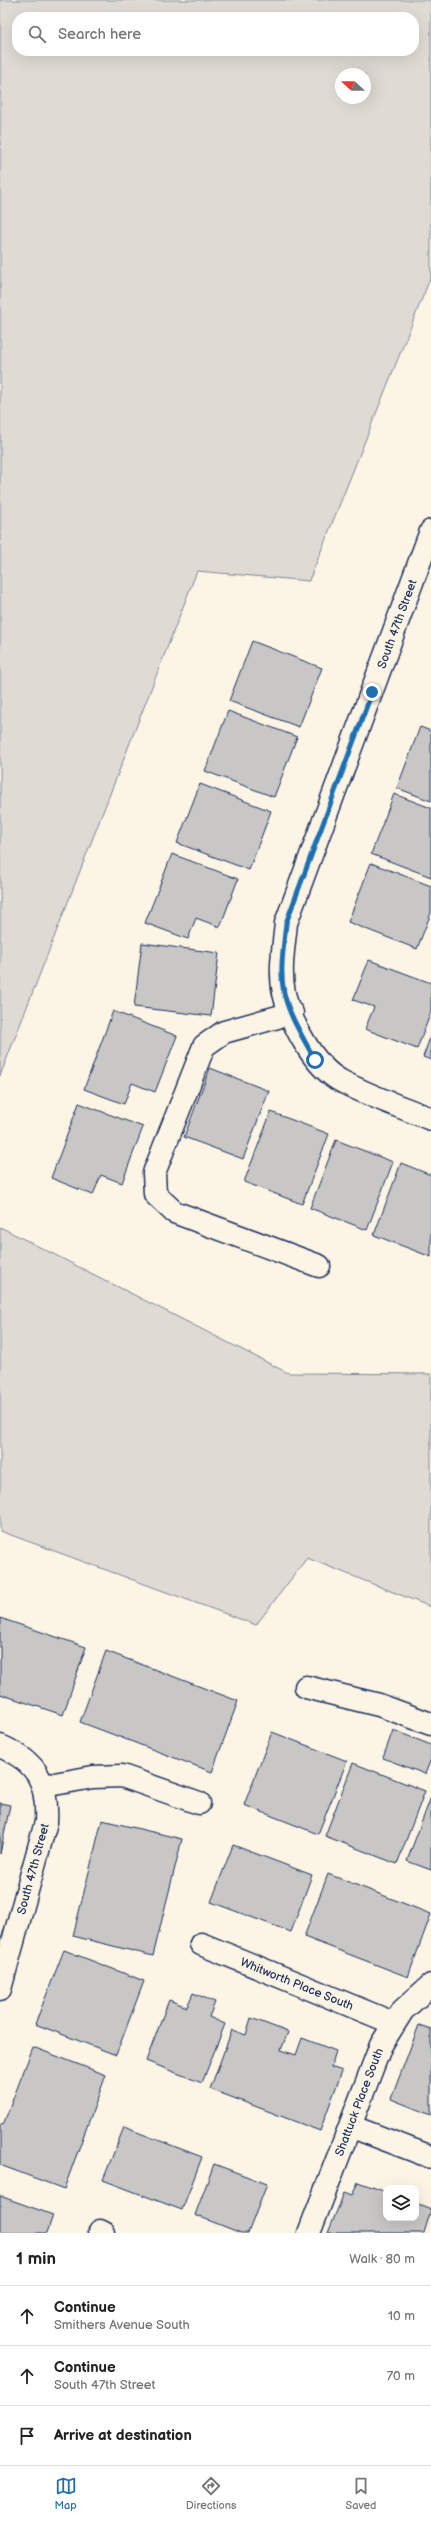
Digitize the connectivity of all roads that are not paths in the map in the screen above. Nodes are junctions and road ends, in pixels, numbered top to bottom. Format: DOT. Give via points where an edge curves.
graph roads {
  1 [pos="430,534"];
  2 [pos="292,1013"];
  3 [pos="431,1119"];
  4 [pos="319,1266"];
  5 [pos="306,1687"];
  6 [pos="431,1724"];
  7 [pos="10,1750"];
  8 [pos="43,1786"];
  9 [pos="199,1803"];
  10 [pos="201,1944"];
  11 [pos="431,1985"];
  12 [pos="0,1990"];
  13 [pos="393,2023"];
  14 [pos="350,2126"];
  15 [pos="431,2157"];
  16 [pos="309,2233"];
  1 -- 2 [label="street, South 47th Street" via="286,923 282,962 284,993"];
  2 -- 3 [label="street, South 47th Street" via="315,1060 340,1081"];
  2 -- 4 [label="street" via="224,1032 204,1046 154,1173 155,1194 174,1212"];
  5 -- 6 [label="street" via="380,1705"];
  7 -- 8 [label="street, South 47th Street" via="40,1776"];
  8 -- 9 [label="street" via="93,1777 122,1776"];
  8 -- 12 [label="street, South 47th Street" via="47,1799 46,1822"];
  10 -- 13 [label="street, Whitworth Place South"];
  11 -- 13 [label="street, Shattuck Place South" via="403,2010"];
  13 -- 14 [label="street, Shattuck Place South" via="381,2046"];
  14 -- 15 [label="street"];
  14 -- 16 [label="street, Shattuck Place South"];
}
